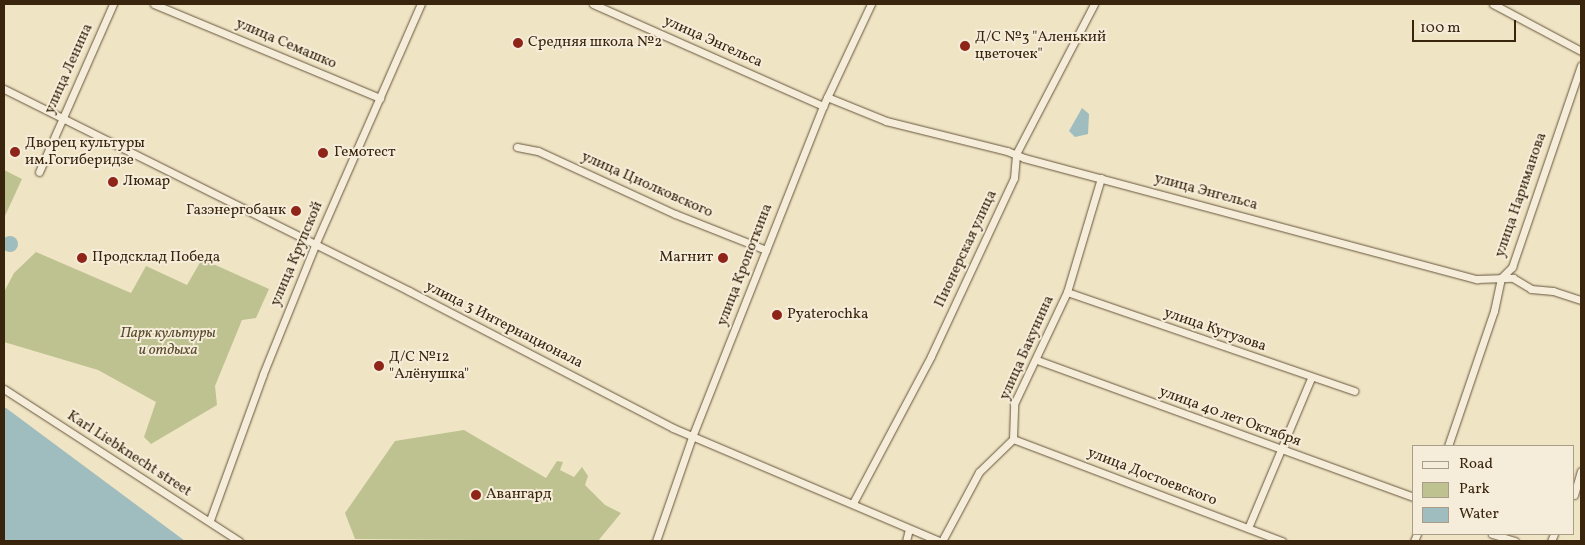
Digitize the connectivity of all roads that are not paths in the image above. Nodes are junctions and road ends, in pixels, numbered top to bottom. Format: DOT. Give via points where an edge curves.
graph roads {
  1 [pos="113,4"];
  2 [pos="154,4"];
  3 [pos="421,4"];
  4 [pos="593,4"];
  5 [pos="871,4"];
  6 [pos="1094,4"];
  7 [pos="1493,4"];
  8 [pos="1581,51"];
  9 [pos="1581,65"];
  10 [pos="4,89"];
  11 [pos="827,97"];
  12 [pos="380,98"];
  13 [pos="823,106"];
  14 [pos="63,118"];
  15 [pos="517,147"];
  16 [pos="1016,154"];
  17 [pos="39,172"];
  18 [pos="1101,178"];
  19 [pos="315,245"];
  20 [pos="766,250"];
  21 [pos="1501,278"];
  22 [pos="1067,292"];
  23 [pos="1581,300"];
  24 [pos="1037,360"];
  25 [pos="1311,378"];
  26 [pos="4,389"];
  27 [pos="1354,391"];
  28 [pos="692,437"];
  29 [pos="1013,439"];
  30 [pos="1448,445"];
  31 [pos="1282,451"];
  32 [pos="1581,471"];
  33 [pos="1575,492"];
  34 [pos="1412,496"];
  35 [pos="852,503"];
  36 [pos="210,520"];
  37 [pos="1248,528"];
  38 [pos="909,529"];
  39 [pos="1495,535"];
  40 [pos="239,541"];
  41 [pos="656,541"];
  42 [pos="906,541"];
  43 [pos="941,541"];
  44 [pos="1282,541"];
  45 [pos="1514,541"];
  1 -- 14 [label="street, улица Ленина"];
  2 -- 12 [label="street, улица Семашко"];
  3 -- 12 [label="street, улица Крупской"];
  4 -- 13 [label="street, улица Энгельса"];
  5 -- 11 [label="street, улица Кропоткина"];
  6 -- 16 [label="street, Пионерская улица"];
  7 -- 8 [label="street"];
  9 -- 21 [label="street, улица Нариманова" via="1512,267"];
  10 -- 14 [label="street, улица 3 Интернационала"];
  11 -- 13 [label="street, улица Кропоткина"];
  11 -- 16 [label="street, улица Энгельса" via="886,121"];
  12 -- 19 [label="street, улица Крупской"];
  13 -- 20 [label="street, улица Кропоткина"];
  14 -- 17 [label="street, улица Ленина"];
  14 -- 19 [label="street, улица 3 Интернационала"];
  15 -- 20 [label="street, улица Циолковского" via="538,152 675,214"];
  16 -- 18 [label="street, улица Энгельса"];
  16 -- 35 [label="street, Пионерская улица" via="1014,178 948,320"];
  18 -- 21 [label="street, улица Энгельса" via="1477,279"];
  18 -- 22 [label="street, улица Бакунина"];
  19 -- 28 [label="street, улица 3 Интернационала"];
  19 -- 36 [label="street, улица Крупской" via="263,374"];
  20 -- 28 [label="street, улица Кропоткина"];
  21 -- 23 [label="street, улица Энгельса" via="1513,278 1531,289 1553,291"];
  21 -- 30 [label="street, улица Нариманова" via="1494,311"];
  22 -- 24 [label="street, улица Бакунина"];
  22 -- 25 [label="street, улица Кутузова"];
  24 -- 29 [label="street, улица Бакунина" via="1014,404"];
  24 -- 31 [label="street, улица 40 лет Октября"];
  25 -- 27 [label="street, улица Кутузова"];
  25 -- 31 [label="street"];
  26 -- 36 [label="street, Karl Liebknecht street" via="182,506"];
  28 -- 35 [label="street, улица 3 Интернационала"];
  28 -- 41 [label="street, улица Кропоткина"];
  29 -- 37 [label="street, улица Достоевского"];
  29 -- 43 [label="street" via="979,472"];
  31 -- 34 [label="street, улица 40 лет Октября"];
  31 -- 37 [label="street"];
  32 -- 33 [label="street"];
  35 -- 38 [label="street, улица 3 Интернационала"];
  36 -- 40 [label="street, Karl Liebknecht street"];
  37 -- 44 [label="street, улица Достоевского"];
  38 -- 42 [label="street"];
  38 -- 43 [label="street, улица 3 Интернационала"];
  39 -- 45 [label="street"];
}
